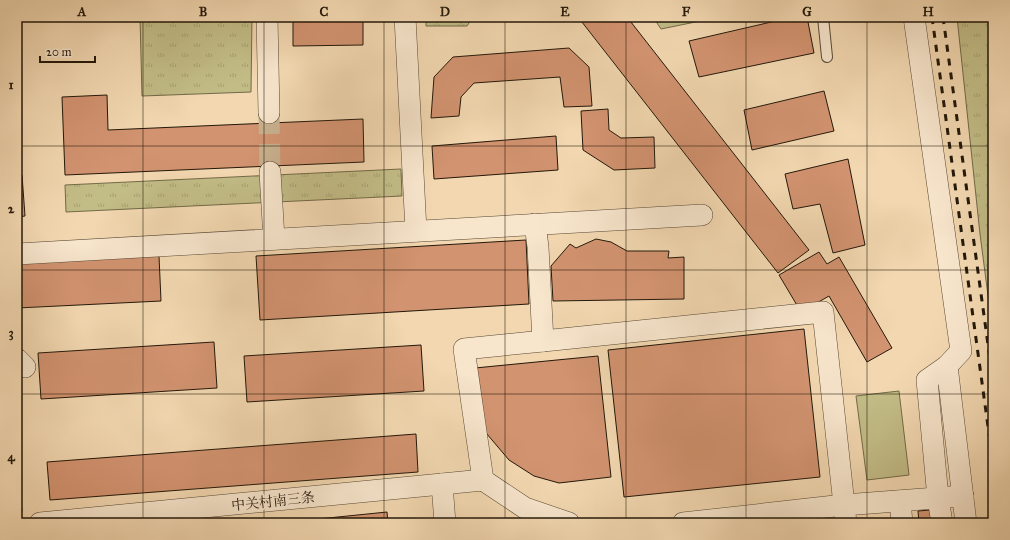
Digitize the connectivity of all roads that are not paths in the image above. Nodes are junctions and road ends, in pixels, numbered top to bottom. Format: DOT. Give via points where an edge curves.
graph roads {
  1 [pos="267,17"];
  2 [pos="405,17"];
  3 [pos="823,17"];
  4 [pos="914,17"];
  5 [pos="827,57"];
  6 [pos="269,113"];
  7 [pos="270,172"];
  8 [pos="702,215"];
  9 [pos="535,224"];
  10 [pos="416,231"];
  11 [pos="274,239"];
  12 [pos="17,254"];
  13 [pos="543,341"];
  14 [pos="947,366"];
  15 [pos="483,480"];
  16 [pos="442,484"];
  17 [pos="963,496"];
  18 [pos="938,498"];
  19 [pos="900,501"];
  20 [pos="845,514"];
  21 [pos="40,523"];
  22 [pos="445,523"];
  23 [pos="569,523"];
  24 [pos="683,523"];
  25 [pos="902,523"];
  26 [pos="942,523"];
  27 [pos="966,523"];
  1 -- 6 [label="street"];
  2 -- 10 [label="street"];
  3 -- 5 [label="lane"];
  4 -- 14 [label="street" via="961,351"];
  7 -- 11 [label="street"];
  8 -- 9 [label="street"];
  9 -- 10 [label="street"];
  9 -- 13 [label="street"];
  10 -- 11 [label="street"];
  11 -- 12 [label="street"];
  13 -- 15 [label="street" via="464,349"];
  13 -- 20 [label="street" via="823,312"];
  14 -- 17 [label="street"];
  14 -- 18 [label="street" via="927,380"];
  15 -- 16 [label="street, 中关村南三条"];
  15 -- 23 [label="street" via="525,508"];
  16 -- 21 [label="street, 中关村南三条"];
  16 -- 22 [label="street"];
  17 -- 18 [label="street"];
  17 -- 27 [label="street"];
  18 -- 19 [label="street"];
  18 -- 26 [label="street"];
  19 -- 20 [label="street"];
  19 -- 25 [label="street"];
  20 -- 24 [label="street"];
}
